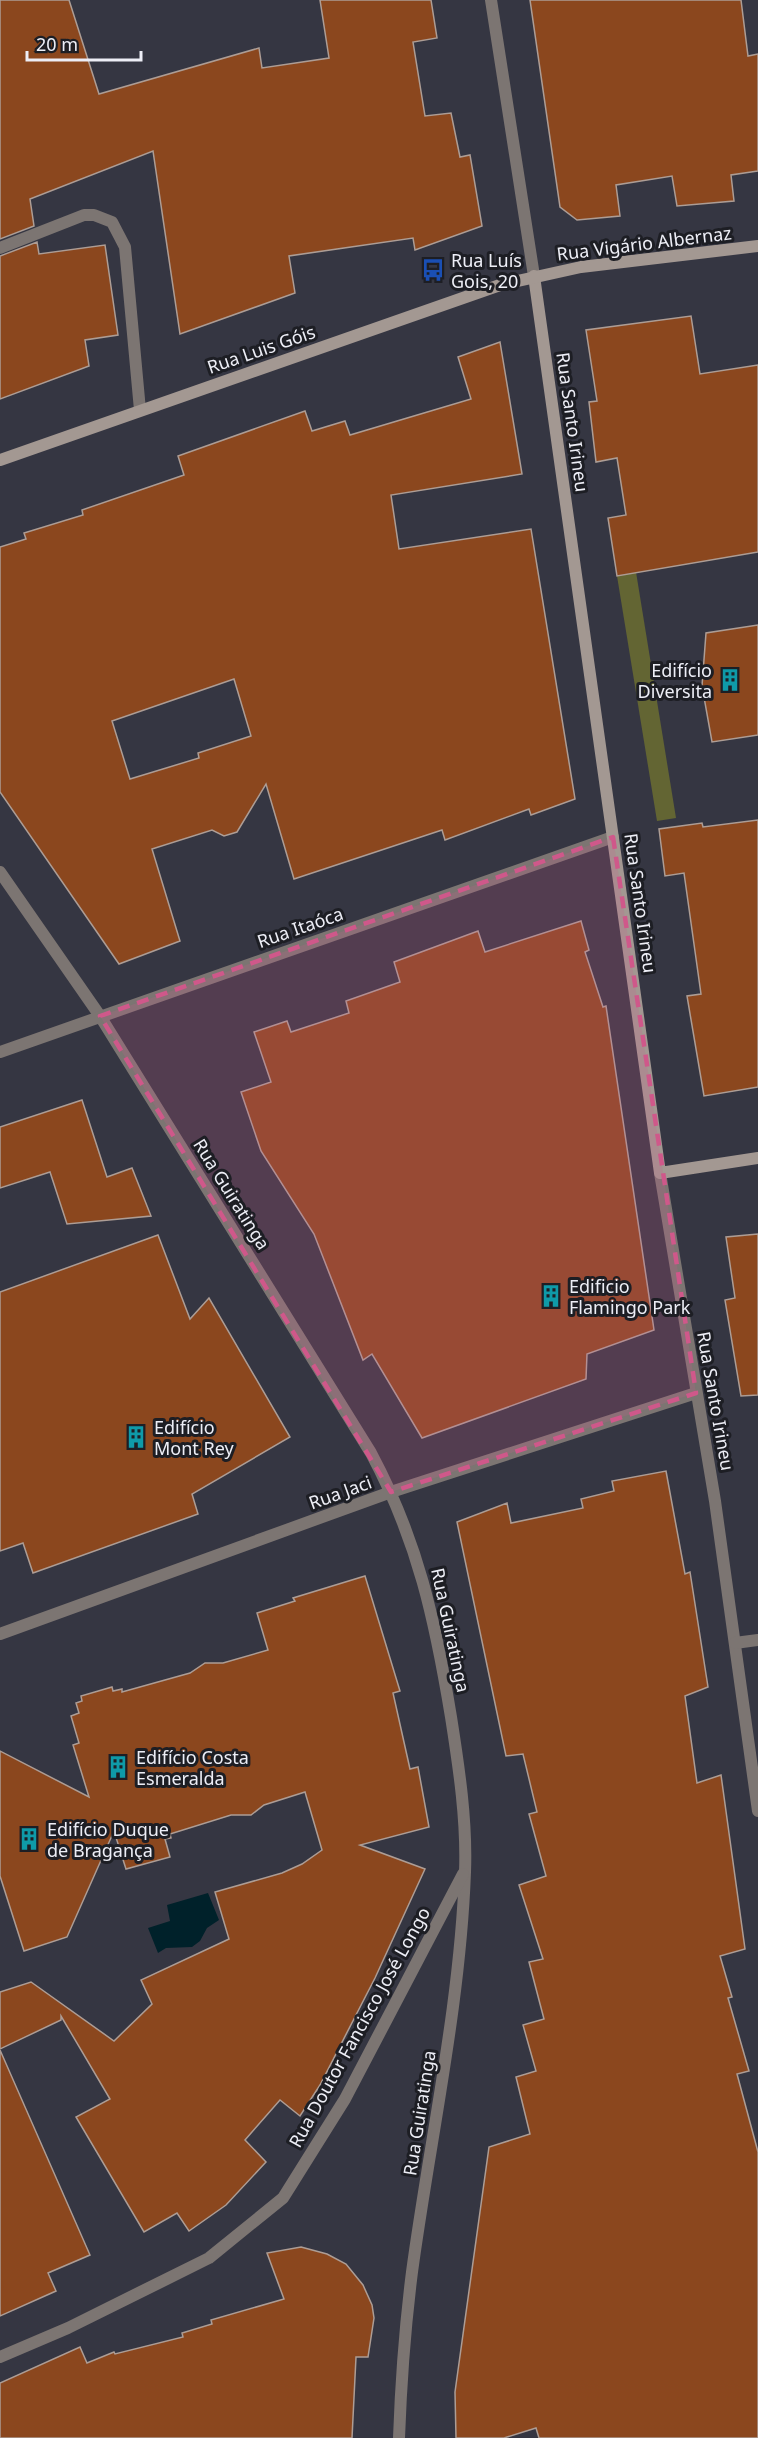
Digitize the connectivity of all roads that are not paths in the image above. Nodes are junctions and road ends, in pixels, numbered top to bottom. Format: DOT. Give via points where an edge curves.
graph roads {
  1 [pos="491,0"];
  2 [pos="758,246"];
  3 [pos="0,248"];
  4 [pos="534,276"];
  5 [pos="140,410"];
  6 [pos="0,460"];
  7 [pos="613,837"];
  8 [pos="0,872"];
  9 [pos="100,1016"];
  10 [pos="0,1052"];
  11 [pos="758,1158"];
  12 [pos="660,1173"];
  13 [pos="696,1393"];
  14 [pos="392,1492"];
  15 [pos="0,1634"];
  16 [pos="758,1640"];
  17 [pos="735,1643"];
  18 [pos="758,1811"];
  19 [pos="465,1870"];
  20 [pos="0,2357"];
  21 [pos="399,2438"];
  1 -- 4 [label="street, Rua Santo Irineu"];
  2 -- 4 [label="street, Rua Vigário Albernaz"];
  3 -- 5 [label="street" via="84,215 112,222 125,247"];
  4 -- 5 [label="street, Rua Luis Góis"];
  4 -- 7 [label="street, Rua Santo Irineu"];
  5 -- 6 [label="street, Rua Luis Góis"];
  7 -- 9 [label="street, Rua Itaóca"];
  7 -- 12 [label="street, Rua Santo Irineu"];
  8 -- 9 [label="street, Rua Guiratinga"];
  9 -- 10 [label="street, Rua Itaóca"];
  9 -- 14 [label="street, Rua Guiratinga"];
  11 -- 12 [label="street"];
  12 -- 13 [label="street, Rua Santo Irineu"];
  13 -- 14 [label="street, Rua Jaci"];
  13 -- 17 [label="street, Rua Santo Irineu"];
  14 -- 15 [label="street, Rua Jaci"];
  14 -- 19 [label="street, Rua Guiratinga" via="430,1602 459,1768"];
  16 -- 17 [label="street"];
  17 -- 18 [label="street, Rua Santo Irineu"];
  19 -- 20 [label="street, Rua Doutor Fancisco José Longo" via="345,2099 283,2198 209,2258"];
  19 -- 21 [label="street, Rua Guiratinga" via="451,2022 412,2272"];
}
